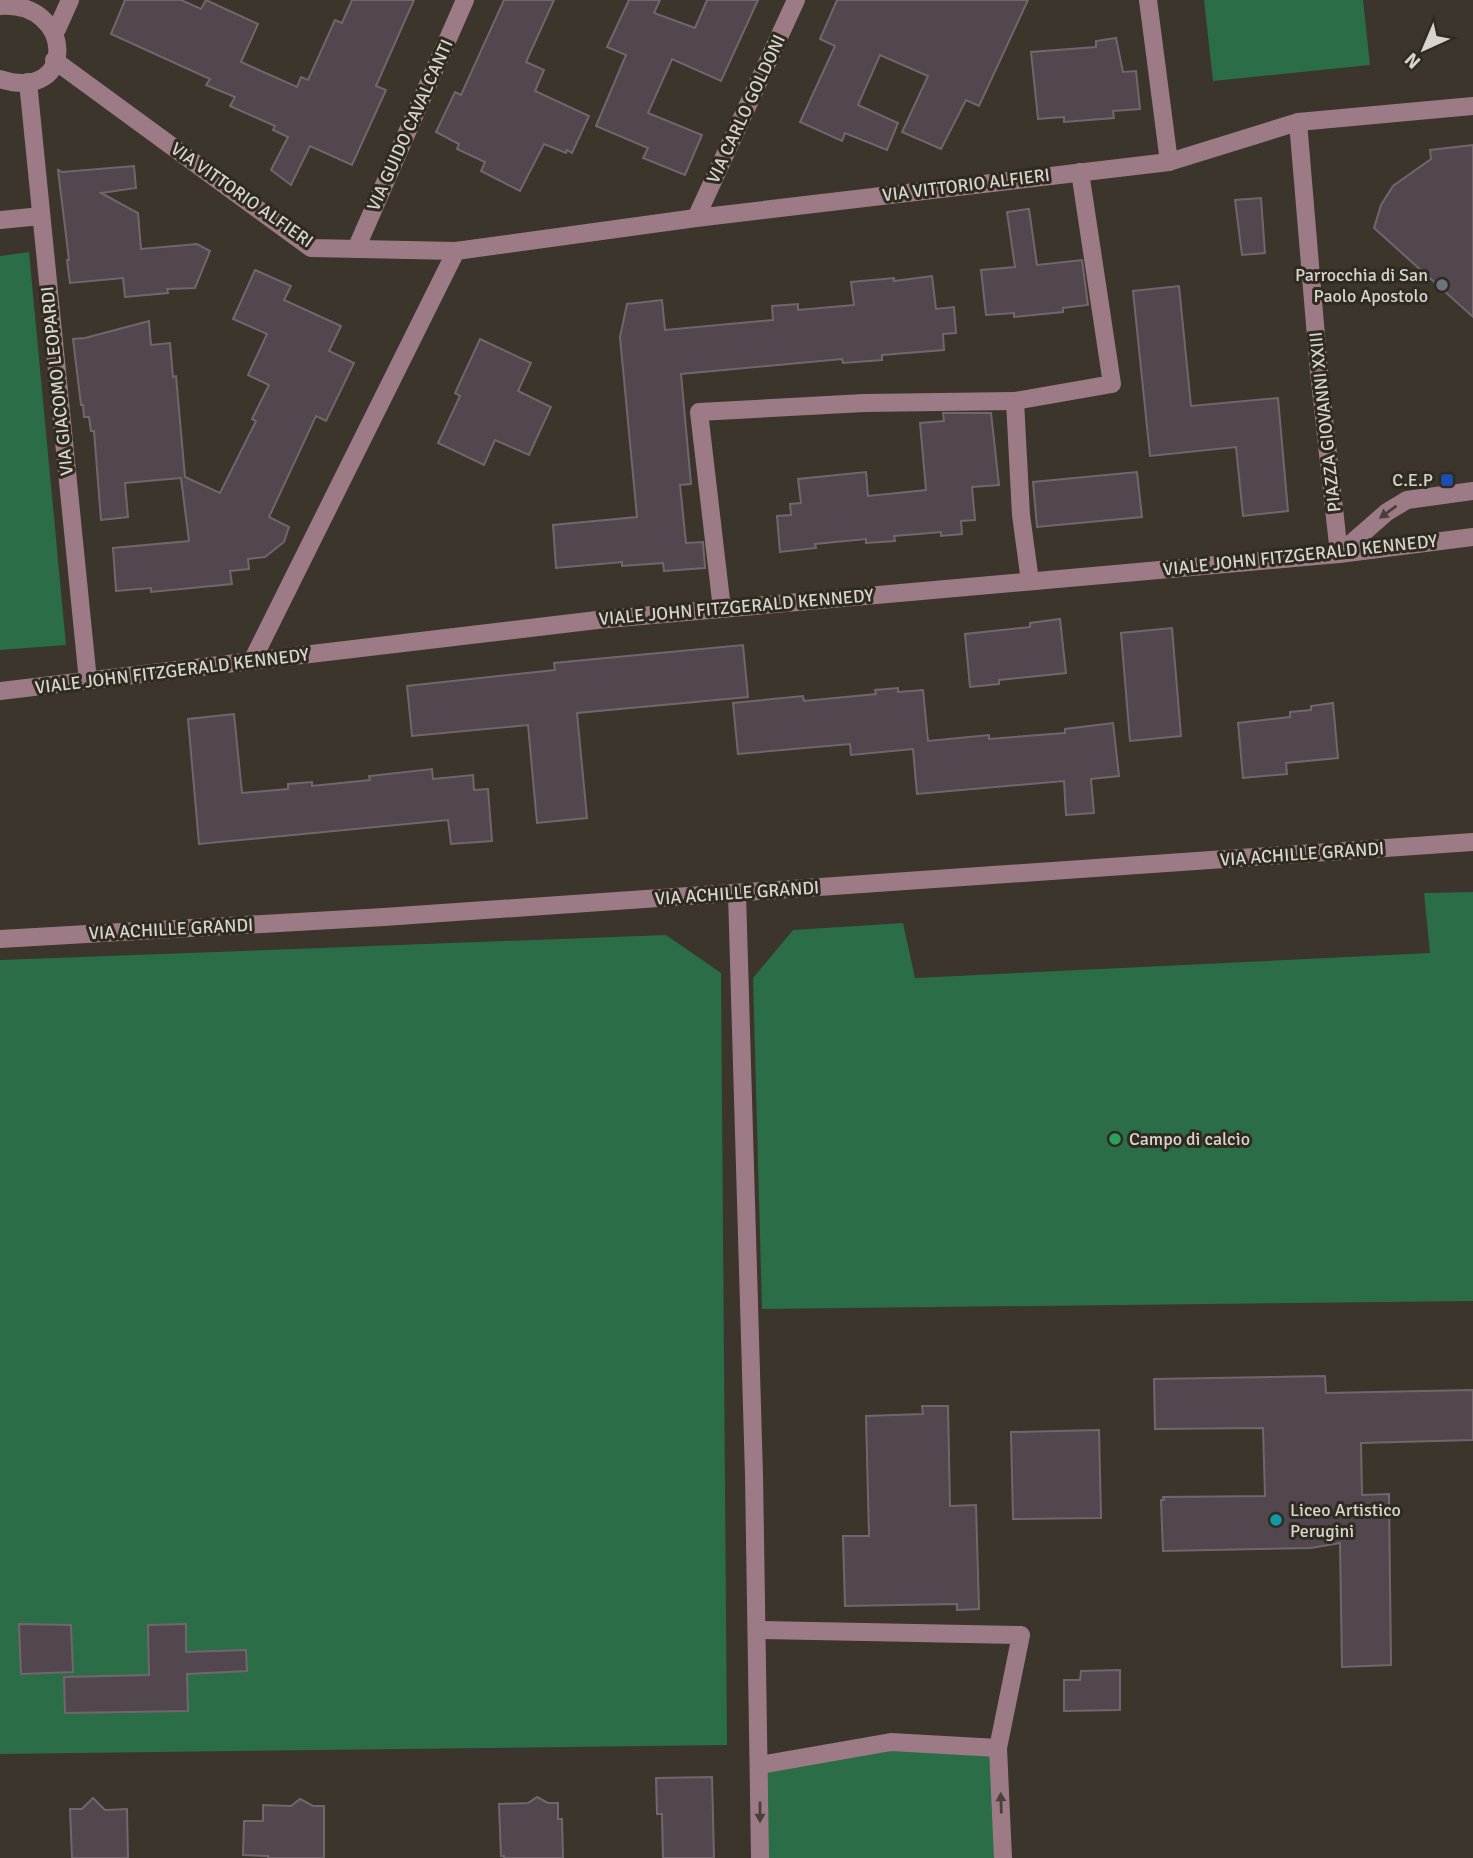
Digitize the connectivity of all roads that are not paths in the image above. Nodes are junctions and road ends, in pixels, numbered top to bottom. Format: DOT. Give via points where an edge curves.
graph roads {
  1 [pos="4,0"];
  2 [pos="70,0"];
  3 [pos="465,0"];
  4 [pos="796,0"];
  5 [pos="1145,2"];
  6 [pos="0,5"];
  7 [pos="57,29"];
  8 [pos="54,60"];
  9 [pos="0,79"];
  10 [pos="27,82"];
  11 [pos="1473,106"];
  12 [pos="1298,122"];
  13 [pos="1169,162"];
  14 [pos="1080,172"];
  15 [pos="41,216"];
  16 [pos="696,218"];
  17 [pos="0,220"];
  18 [pos="356,249"];
  19 [pos="456,251"];
  20 [pos="1015,401"];
  21 [pos="1473,491"];
  22 [pos="1473,537"];
  23 [pos="1339,554"];
  24 [pos="1030,581"];
  25 [pos="722,609"];
  26 [pos="252,661"];
  27 [pos="88,681"];
  28 [pos="0,691"];
  29 [pos="1473,842"];
  30 [pos="737,893"];
  31 [pos="0,939"];
  32 [pos="757,1630"];
  33 [pos="998,1748"];
  34 [pos="760,1765"];
  35 [pos="760,1858"];
  36 [pos="1003,1858"];
  1 -- 6 [label="street"];
  2 -- 7 [label="street"];
  3 -- 18 [label="street, VIA GUIDO CAVALCANTI"];
  4 -- 16 [label="street, VIA CARLO GOLDONI"];
  5 -- 13 [label="street"];
  6 -- 7 [label="street" via="33,4"];
  7 -- 8 [label="street"];
  8 -- 10 [label="street" via="48,70"];
  8 -- 18 [label="street, VIA VITTORIO ALFIERI" via="311,248"];
  9 -- 10 [label="street"];
  10 -- 15 [label="street, VIA GIACOMO LEOPARDI"];
  11 -- 12 [label="street, VIA VITTORIO ALFIERI"];
  12 -- 13 [label="street, VIA VITTORIO ALFIERI"];
  12 -- 23 [label="street, PIAZZA GIOVANNI XXIII"];
  13 -- 14 [label="street, VIA VITTORIO ALFIERI"];
  14 -- 16 [label="street, VIA VITTORIO ALFIERI"];
  14 -- 20 [label="street" via="1112,384"];
  15 -- 17 [label="street"];
  15 -- 27 [label="street, VIA GIACOMO LEOPARDI"];
  16 -- 19 [label="street, VIA VITTORIO ALFIERI"];
  18 -- 19 [label="street, VIA VITTORIO ALFIERI"];
  19 -- 26 [label="street"];
  20 -- 24 [label="street"];
  20 -- 25 [label="street" via="699,412"];
  21 -- 23 [label="street, one-way" via="1406,500"];
  22 -- 23 [label="street, VIALE JOHN FITZGERALD KENNEDY"];
  23 -- 24 [label="street, VIALE JOHN FITZGERALD KENNEDY"];
  24 -- 25 [label="street, VIALE JOHN FITZGERALD KENNEDY"];
  25 -- 26 [label="street, VIALE JOHN FITZGERALD KENNEDY"];
  26 -- 27 [label="street, VIALE JOHN FITZGERALD KENNEDY"];
  27 -- 28 [label="street, VIALE JOHN FITZGERALD KENNEDY"];
  29 -- 30 [label="street, VIA ACHILLE GRANDI"];
  30 -- 31 [label="street, VIA ACHILLE GRANDI"];
  30 -- 32 [label="street"];
  32 -- 33 [label="street" via="1021,1635"];
  32 -- 34 [label="street"];
  33 -- 34 [label="street" via="891,1742"];
  36 -- 33 [label="street, one-way"];
  34 -- 35 [label="street, one-way"];
}
